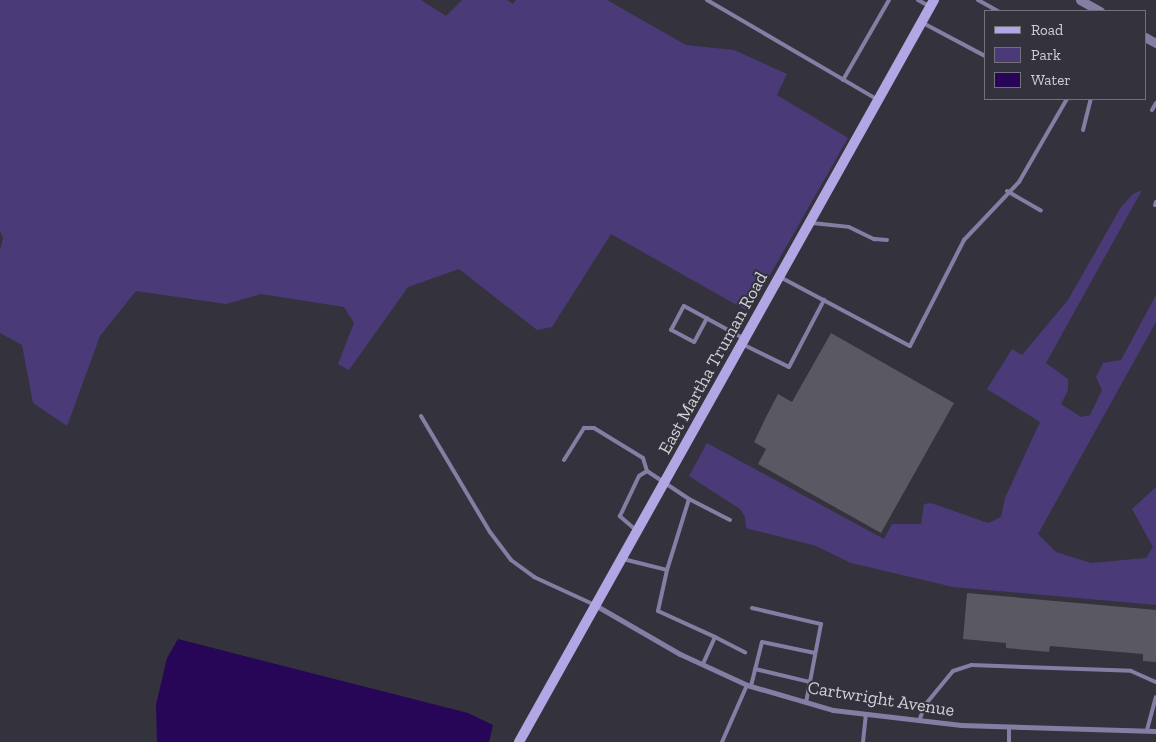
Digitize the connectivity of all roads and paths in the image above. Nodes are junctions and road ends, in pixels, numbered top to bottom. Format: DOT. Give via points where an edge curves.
graph roads {
  1 [pos="707,0"];
  2 [pos="889,0"];
  3 [pos="918,0"];
  4 [pos="978,0"];
  5 [pos="1080,0"];
  6 [pos="932,3"];
  7 [pos="996,10"];
  8 [pos="1098,10"];
  9 [pos="921,22"];
  10 [pos="984,55"];
  11 [pos="843,80"];
  12 [pos="878,100"];
  13 [pos="1066,100"];
  14 [pos="1091,100"];
  15 [pos="1156,103"];
  16 [pos="1152,110"];
  17 [pos="1083,130"];
  18 [pos="1007,191"];
  19 [pos="1041,211"];
  20 [pos="810,222"];
  21 [pos="887,240"];
  22 [pos="780,276"];
  23 [pos="824,300"];
  24 [pos="707,318"];
  25 [pos="743,341"];
  26 [pos="421,416"];
  27 [pos="564,460"];
  28 [pos="647,471"];
  29 [pos="665,481"];
  30 [pos="689,499"];
  31 [pos="730,520"];
  32 [pos="637,530"];
  33 [pos="621,559"];
  34 [pos="666,570"];
  35 [pos="595,605"];
  36 [pos="752,608"];
  37 [pos="716,638"];
  38 [pos="745,652"];
  39 [pos="815,653"];
  40 [pos="703,664"];
  41 [pos="756,669"];
  42 [pos="810,682"];
  43 [pos="1156,682"];
  44 [pos="749,686"];
  45 [pos="1156,697"];
  46 [pos="806,703"];
  47 [pos="866,714"];
  48 [pos="919,721"];
  49 [pos="1009,727"];
  50 [pos="1147,730"];
  51 [pos="1156,731"];
  52 [pos="519,742"];
  53 [pos="722,742"];
  54 [pos="863,742"];
  55 [pos="1009,742"];
  1 -- 11 [label="lane"];
  2 -- 11 [label="lane"];
  3 -- 6 [label="lane"];
  4 -- 7 [label="lane"];
  5 -- 8 [label="street"];
  6 -- 9 [label="main road, East Martha Truman Road"];
  9 -- 10 [label="lane"];
  9 -- 12 [label="main road, East Martha Truman Road"];
  11 -- 12 [label="lane"];
  12 -- 20 [label="main road, East Martha Truman Road"];
  13 -- 18 [label="lane" via="1020,182"];
  14 -- 17 [label="lane"];
  15 -- 16 [label="lane"];
  18 -- 19 [label="lane"];
  18 -- 23 [label="lane" via="964,240 910,346"];
  20 -- 21 [label="lane" via="849,227 874,239"];
  20 -- 22 [label="main road, East Martha Truman Road"];
  22 -- 23 [label="lane"];
  22 -- 25 [label="main road, East Martha Truman Road"];
  23 -- 25 [label="lane" via="789,366"];
  24 -- 24 [label="lane" via="684,306 671,330 694,342"];
  24 -- 25 [label="lane"];
  25 -- 29 [label="main road, East Martha Truman Road"];
  26 -- 35 [label="lane" via="490,532 511,560 534,577"];
  27 -- 28 [label="lane" via="584,428 594,428 643,458"];
  28 -- 29 [label="lane"];
  28 -- 32 [label="lane" via="640,476 620,516"];
  29 -- 30 [label="lane"];
  29 -- 32 [label="main road, East Martha Truman Road"];
  30 -- 31 [label="lane"];
  30 -- 34 [label="lane"];
  32 -- 33 [label="main road, East Martha Truman Road"];
  33 -- 34 [label="lane"];
  33 -- 35 [label="main road, East Martha Truman Road"];
  34 -- 37 [label="lane" via="658,611"];
  35 -- 40 [label="street, Cartwright Avenue"];
  35 -- 52 [label="main road, East Martha Truman Road"];
  36 -- 39 [label="lane" via="821,624"];
  37 -- 38 [label="lane"];
  37 -- 40 [label="lane"];
  39 -- 41 [label="lane" via="762,642"];
  39 -- 42 [label="lane"];
  40 -- 44 [label="street, Cartwright Avenue"];
  41 -- 42 [label="lane"];
  41 -- 44 [label="lane"];
  42 -- 46 [label="lane"];
  43 -- 48 [label="lane" via="1131,671 971,664 953,672 925,705"];
  44 -- 46 [label="street, Cartwright Avenue"];
  44 -- 53 [label="lane"];
  45 -- 50 [label="lane"];
  46 -- 47 [label="street, Cartwright Avenue"];
  47 -- 48 [label="street, Cartwright Avenue"];
  47 -- 54 [label="lane"];
  48 -- 49 [label="street, Cartwright Avenue"];
  49 -- 50 [label="street, Cartwright Avenue"];
  49 -- 55 [label="lane"];
  50 -- 51 [label="street, Cartwright Avenue"];
}
